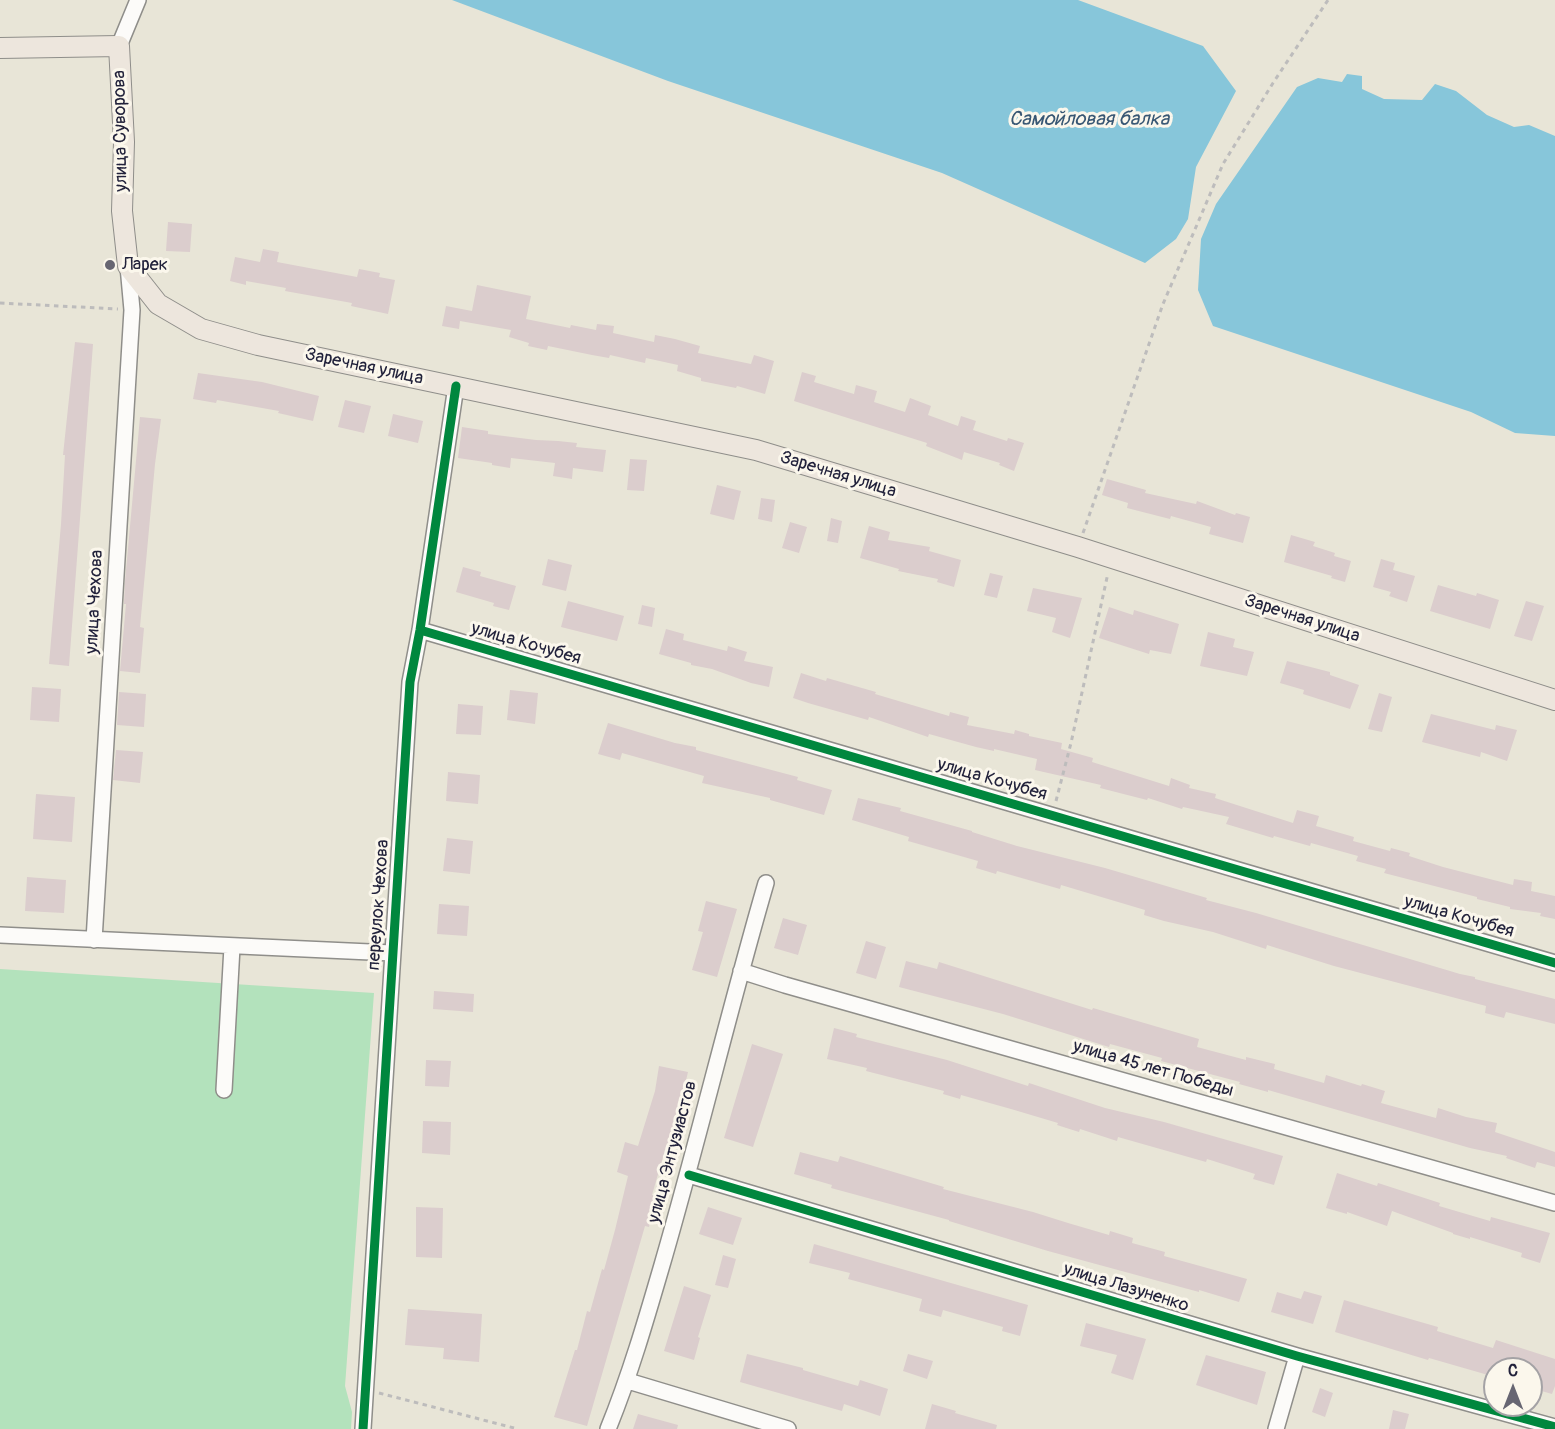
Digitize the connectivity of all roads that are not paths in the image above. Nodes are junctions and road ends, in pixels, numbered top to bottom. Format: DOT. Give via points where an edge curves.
graph roads {
  1 [pos="138,0"];
  2 [pos="119,46"];
  3 [pos="0,48"];
  4 [pos="128,266"];
  5 [pos="456,386"];
  6 [pos="420,630"];
  7 [pos="1555,700"];
  8 [pos="766,883"];
  9 [pos="0,935"];
  10 [pos="94,940"];
  11 [pos="232,947"];
  12 [pos="392,953"];
  13 [pos="1555,963"];
  14 [pos="741,971"];
  15 [pos="224,1090"];
  16 [pos="688,1175"];
  17 [pos="1555,1203"];
  18 [pos="1297,1356"];
  19 [pos="628,1381"];
  20 [pos="1555,1427"];
  21 [pos="363,1429"];
  22 [pos="608,1429"];
  23 [pos="788,1429"];
  24 [pos="1276,1429"];
  1 -- 2 [label="street, улица Суворова"];
  2 -- 3 [label="main road"];
  2 -- 4 [label="main road, улица Суворова" via="124,142 122,211"];
  4 -- 5 [label="main road, Заречная улица" via="158,304 201,329 258,345"];
  4 -- 10 [label="street, улица Чехова" via="132,310"];
  5 -- 6 [label="street, переулок Чехова"];
  5 -- 7 [label="main road, Заречная улица" via="756,450 1078,546"];
  6 -- 12 [label="street, переулок Чехова" via="410,682"];
  6 -- 13 [label="street, улица Кочубея"];
  8 -- 14 [label="street, улица Энтузиастов"];
  9 -- 10 [label="street"];
  10 -- 11 [label="street"];
  11 -- 12 [label="street"];
  11 -- 15 [label="street"];
  12 -- 21 [label="street, переулок Чехова"];
  14 -- 16 [label="street, улица Энтузиастов"];
  14 -- 17 [label="street, улица 45 лет Победы"];
  16 -- 18 [label="street, улица Лазуненко"];
  16 -- 19 [label="street, улица Энтузиастов"];
  18 -- 20 [label="street, улица Лазуненко"];
  18 -- 24 [label="street"];
  19 -- 22 [label="street, улица Энтузиастов"];
  19 -- 23 [label="street"];
}
